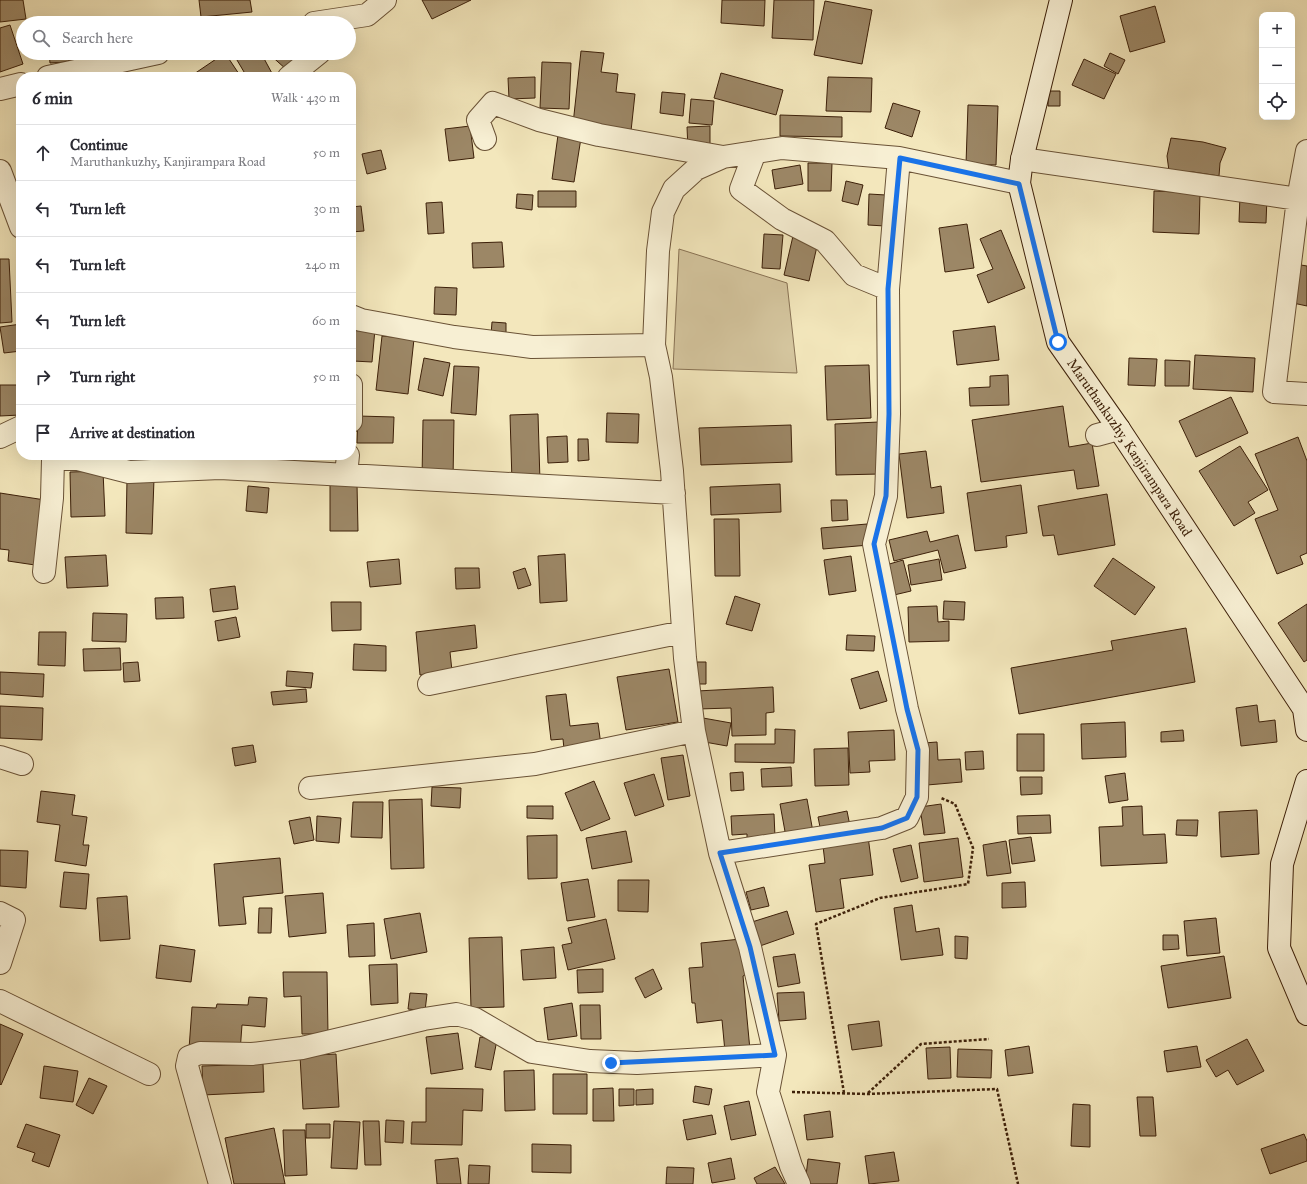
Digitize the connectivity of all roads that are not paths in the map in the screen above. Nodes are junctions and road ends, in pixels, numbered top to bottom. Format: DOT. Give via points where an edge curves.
graph roads {
  1 [pos="385,0"];
  2 [pos="1061,0"];
  3 [pos="367,15"];
  4 [pos="356,17"];
  5 [pos="356,24"];
  6 [pos="126,60"];
  7 [pos="310,60"];
  8 [pos="71,72"];
  9 [pos="294,72"];
  10 [pos="16,85"];
  11 [pos="0,89"];
  12 [pos="485,139"];
  13 [pos="1307,151"];
  14 [pos="755,152"];
  15 [pos="723,157"];
  16 [pos="900,158"];
  17 [pos="1022,159"];
  18 [pos="0,171"];
  19 [pos="1019,184"];
  20 [pos="1298,199"];
  21 [pos="16,214"];
  22 [pos="888,289"];
  23 [pos="356,318"];
  24 [pos="654,345"];
  25 [pos="1307,394"];
  26 [pos="16,429"];
  27 [pos="1119,429"];
  28 [pos="1097,435"];
  29 [pos="0,437"];
  30 [pos="53,460"];
  31 [pos="85,460"];
  32 [pos="347,465"];
  33 [pos="674,493"];
  34 [pos="44,572"];
  35 [pos="684,632"];
  36 [pos="429,684"];
  37 [pos="1307,730"];
  38 [pos="694,731"];
  39 [pos="0,757"];
  40 [pos="22,764"];
  41 [pos="1307,781"];
  42 [pos="310,788"];
  43 [pos="720,853"];
  44 [pos="0,913"];
  45 [pos="0,962"];
  46 [pos="0,1001"];
  47 [pos="1307,1014"];
  48 [pos="775,1055"];
  49 [pos="148,1074"];
  50 [pos="220,1184"];
  51 [pos="799,1184"];
  1 -- 3 [label="street"];
  2 -- 17 [label="street, Maruthankuzhy, Kanjirampara Road"];
  3 -- 4 [label="street"];
  3 -- 5 [label="street"];
  6 -- 8 [label="street"];
  7 -- 9 [label="street"];
  10 -- 11 [label="street"];
  12 -- 15 [label="street" via="478,120 493,104 539,120 599,135"];
  13 -- 20 [label="street"];
  14 -- 15 [label="street"];
  14 -- 16 [label="street" via="782,148"];
  14 -- 22 [label="street" via="741,189 782,219 825,241 854,275"];
  15 -- 24 [label="street" via="696,169 674,189 663,212 658,251"];
  16 -- 19 [label="street"];
  16 -- 22 [label="street"];
  17 -- 19 [label="street, Maruthankuzhy, Kanjirampara Road"];
  17 -- 20 [label="street"];
  18 -- 21 [label="street"];
  19 -- 27 [label="street, Maruthankuzhy, Kanjirampara Road" via="1058,342"];
  20 -- 25 [label="street" via="1274,392"];
  22 -- 43 [label="street" via="889,414 886,496 874,544 907,709 918,750 917,797 907,818 882,828"];
  23 -- 24 [label="street" via="454,337 532,347"];
  24 -- 33 [label="street" via="661,377"];
  26 -- 29 [label="street"];
  27 -- 28 [label="street"];
  27 -- 37 [label="street, Maruthankuzhy, Kanjirampara Road" via="1304,709"];
  30 -- 34 [label="street" via="52,498"];
  31 -- 32 [label="street" via="129,472"];
  32 -- 33 [label="street"];
  33 -- 35 [label="street"];
  35 -- 36 [label="street"];
  35 -- 38 [label="street"];
  38 -- 42 [label="street" via="535,764"];
  38 -- 43 [label="street"];
  39 -- 40 [label="street"];
  41 -- 47 [label="street" via="1282,864 1280,948"];
  43 -- 48 [label="street" via="750,947"];
  44 -- 45 [label="street" via="14,920"];
  46 -- 49 [label="street"];
  48 -- 50 [label="street" via="637,1063 590,1061 532,1052 475,1019 456,1014 424,1019 302,1048 252,1054 200,1053 189,1057 187,1066"];
  48 -- 51 [label="street" via="768,1092"];
}
